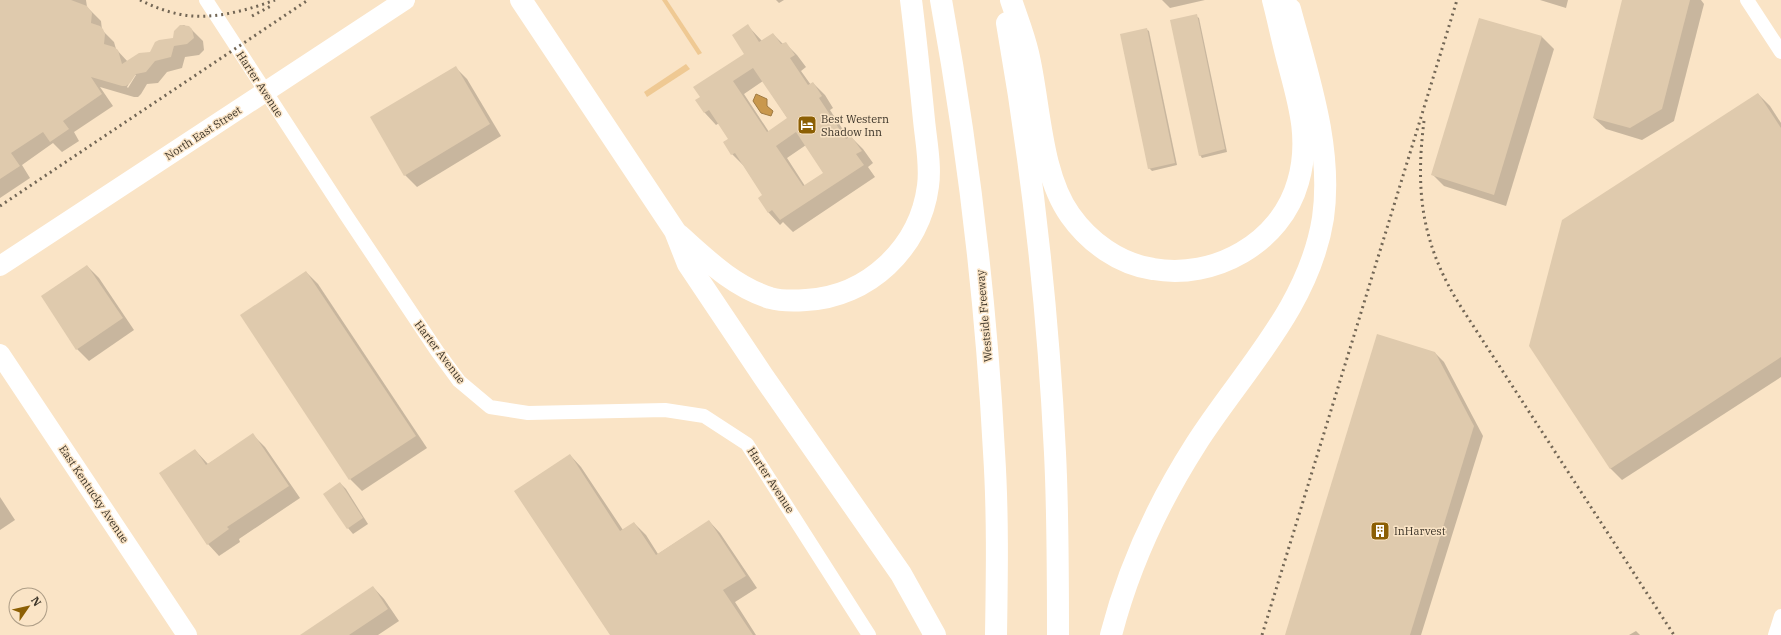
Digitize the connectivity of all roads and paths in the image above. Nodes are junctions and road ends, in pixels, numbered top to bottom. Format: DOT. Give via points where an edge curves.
graph roads {
  1 [pos="206,0"];
  2 [pos="406,0"];
  3 [pos="521,0"];
  4 [pos="911,0"];
  5 [pos="941,0"];
  6 [pos="1002,0"];
  7 [pos="1011,0"];
  8 [pos="1273,0"];
  9 [pos="1288,0"];
  10 [pos="1747,0"];
  11 [pos="1781,52"];
  12 [pos="265,92"];
  13 [pos="675,231"];
  14 [pos="0,266"];
  15 [pos="0,354"];
  16 [pos="1781,616"];
  17 [pos="187,635"];
  18 [pos="869,635"];
  19 [pos="935,635"];
  20 [pos="996,635"];
  21 [pos="1058,635"];
  22 [pos="1111,635"];
  23 [pos="1775,635"];
  1 -- 12 [label="street, Harter Avenue"];
  2 -- 12 [label="main road, North East Street"];
  3 -- 13 [label="highway"];
  4 -- 13 [label="highway" via="927,152 928,186 921,216 894,260 878,275 837,295 817,300 771,298 746,289 720,272"];
  5 -- 20 [label="highway, Westside Freeway" via="968,169 986,331 994,454"];
  6 -- 21 [label="highway" via="1030,171 1043,288 1055,453"];
  7 -- 8 [label="highway" via="1028,53 1048,162 1058,193 1069,215 1106,251 1122,259 1153,269 1181,271 1221,263 1260,241 1276,224 1290,202 1298,182 1304,133 1301,110"];
  9 -- 22 [label="highway" via="1314,99 1323,147 1323,218 1314,258 1298,294 1278,328 1196,443 1172,482 1135,558"];
  10 -- 11 [label="street"];
  12 -- 14 [label="main road, North East Street"];
  12 -- 18 [label="street, Harter Avenue" via="459,381 490,407 528,413 665,410 704,416 747,444"];
  13 -- 19 [label="highway" via="688,264 901,574"];
  15 -- 17 [label="main road, East Kentucky Avenue"];
  16 -- 23 [label="street"];
}
